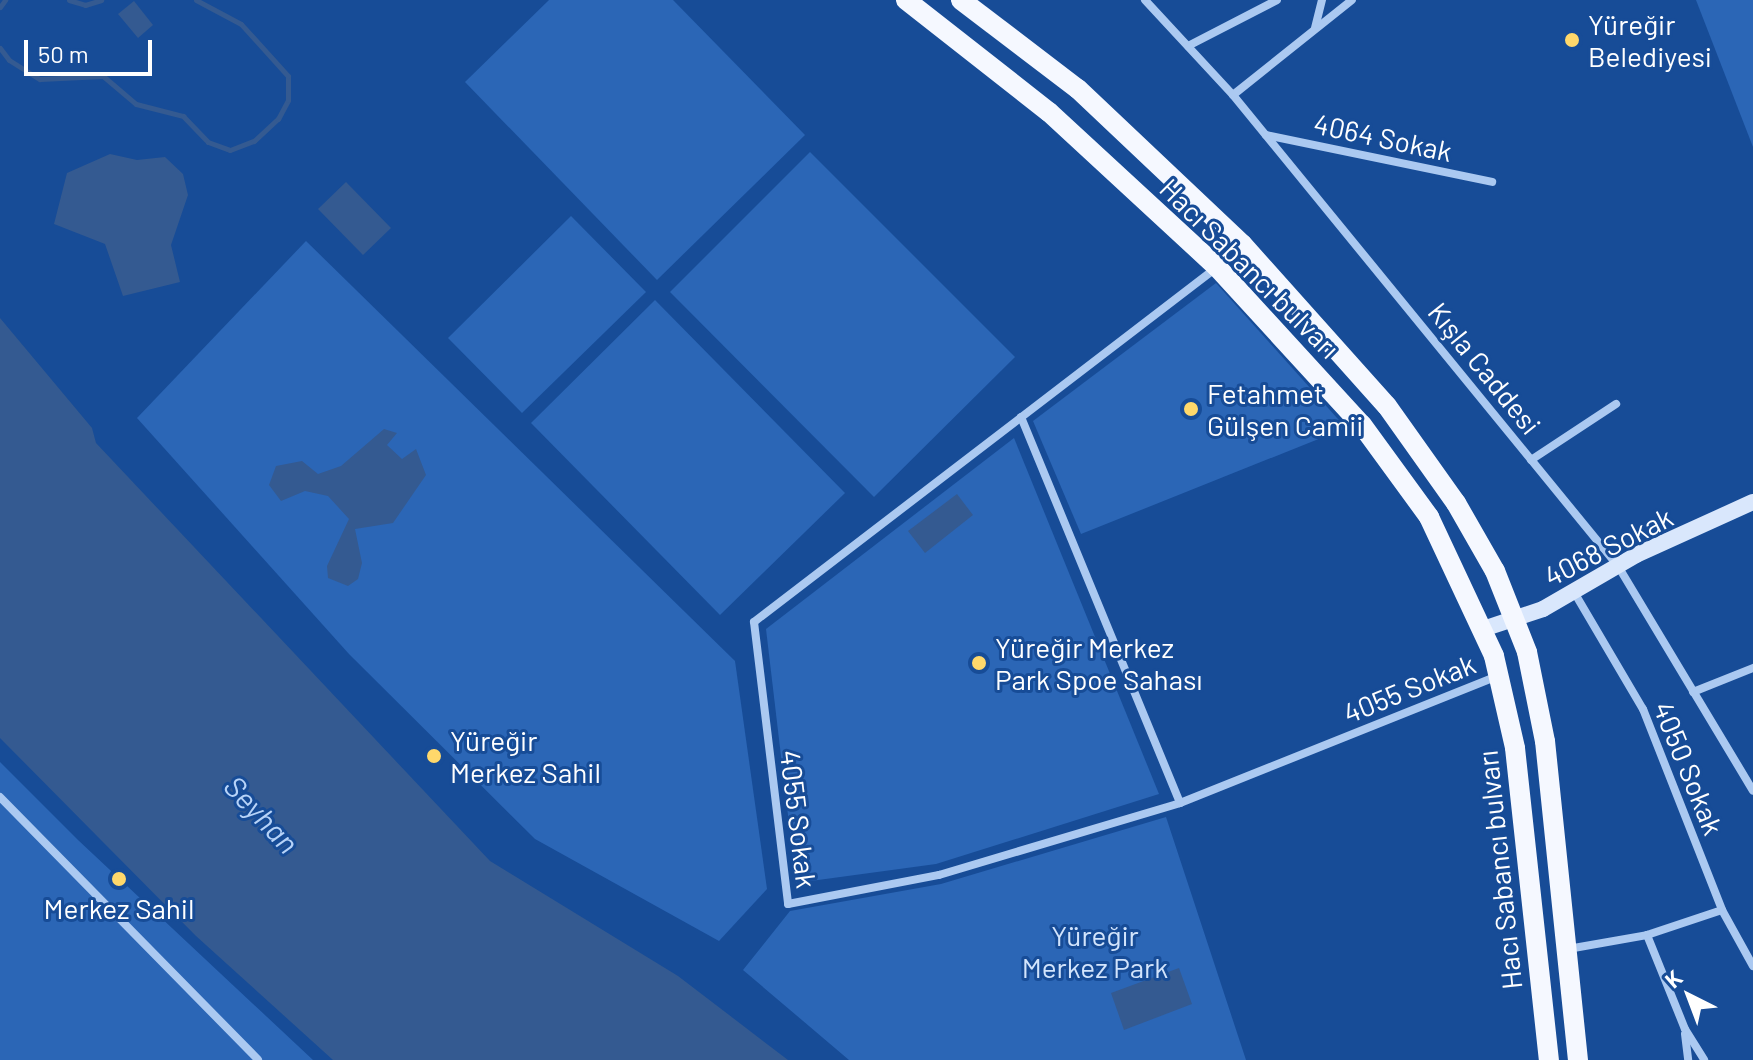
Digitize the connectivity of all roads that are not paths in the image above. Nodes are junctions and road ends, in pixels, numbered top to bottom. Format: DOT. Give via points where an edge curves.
graph roads {
  1 [pos="906,0"];
  2 [pos="961,0"];
  3 [pos="1145,0"];
  4 [pos="1277,0"];
  5 [pos="1322,0"];
  6 [pos="1352,0"];
  7 [pos="1315,28"];
  8 [pos="1188,46"];
  9 [pos="1233,95"];
  10 [pos="1265,135"];
  11 [pos="1492,182"];
  12 [pos="1217,267"];
  13 [pos="1616,404"];
  14 [pos="1021,417"];
  15 [pos="1531,460"];
  16 [pos="1753,502"];
  17 [pos="1618,566"];
  18 [pos="1573,591"];
  19 [pos="1516,619"];
  20 [pos="1483,629"];
  21 [pos="1753,668"];
  22 [pos="1499,676"];
  23 [pos="1693,692"];
  24 [pos="1753,791"];
  25 [pos="0,797"];
  26 [pos="1180,803"];
  27 [pos="1722,910"];
  28 [pos="1647,935"];
  29 [pos="1567,949"];
  30 [pos="1753,966"];
  31 [pos="1685,1029"];
  32 [pos="258,1060"];
  33 [pos="1549,1060"];
  34 [pos="1578,1060"];
  35 [pos="1688,1060"];
  36 [pos="1704,1060"];
  1 -- 12 [label="main road, Hacı Sabancı bulvarı" via="1049,112"];
  2 -- 19 [label="main road, Hacı Sabancı bulvarı" via="1078,89 1289,294 1387,406 1456,503"];
  3 -- 8 [label="street, Kışla Caddesi"];
  4 -- 8 [label="street"];
  5 -- 7 [label="street"];
  6 -- 7 [label="street"];
  7 -- 9 [label="street"];
  8 -- 9 [label="street, Kışla Caddesi"];
  9 -- 10 [label="street, Kışla Caddesi"];
  10 -- 11 [label="street, 4064 Sokak"];
  10 -- 15 [label="street, Kışla Caddesi"];
  12 -- 14 [label="street, 4055 Sokak"];
  12 -- 20 [label="main road, Hacı Sabancı bulvarı" via="1285,337 1388,459 1429,517"];
  13 -- 15 [label="street"];
  14 -- 26 [label="street"];
  14 -- 26 [label="street, 4055 Sokak" via="754,622 788,904 939,875"];
  15 -- 17 [label="street, Kışla Caddesi"];
  16 -- 17 [label="main road, 4068 Sokak"];
  17 -- 18 [label="main road, 4068 Sokak"];
  17 -- 23 [label="street, Kışla Caddesi"];
  18 -- 19 [label="main road, 4068 Sokak"];
  18 -- 27 [label="street, 4050 Sokak" via="1643,709"];
  19 -- 20 [label="main road, 4068 Sokak"];
  19 -- 29 [label="main road, Hacı Sabancı bulvarı" via="1545,741"];
  20 -- 22 [label="main road, Hacı Sabancı bulvarı"];
  21 -- 23 [label="street"];
  22 -- 26 [label="street, 4055 Sokak"];
  22 -- 33 [label="main road, Hacı Sabancı bulvarı" via="1515,748"];
  23 -- 24 [label="street, Kışla Caddesi"];
  25 -- 32 [label="street"];
  27 -- 28 [label="street"];
  27 -- 30 [label="street, 4050 Sokak"];
  28 -- 29 [label="street"];
  28 -- 31 [label="street"];
  29 -- 34 [label="main road, Hacı Sabancı bulvarı"];
  31 -- 35 [label="street"];
  31 -- 36 [label="street"];
}
